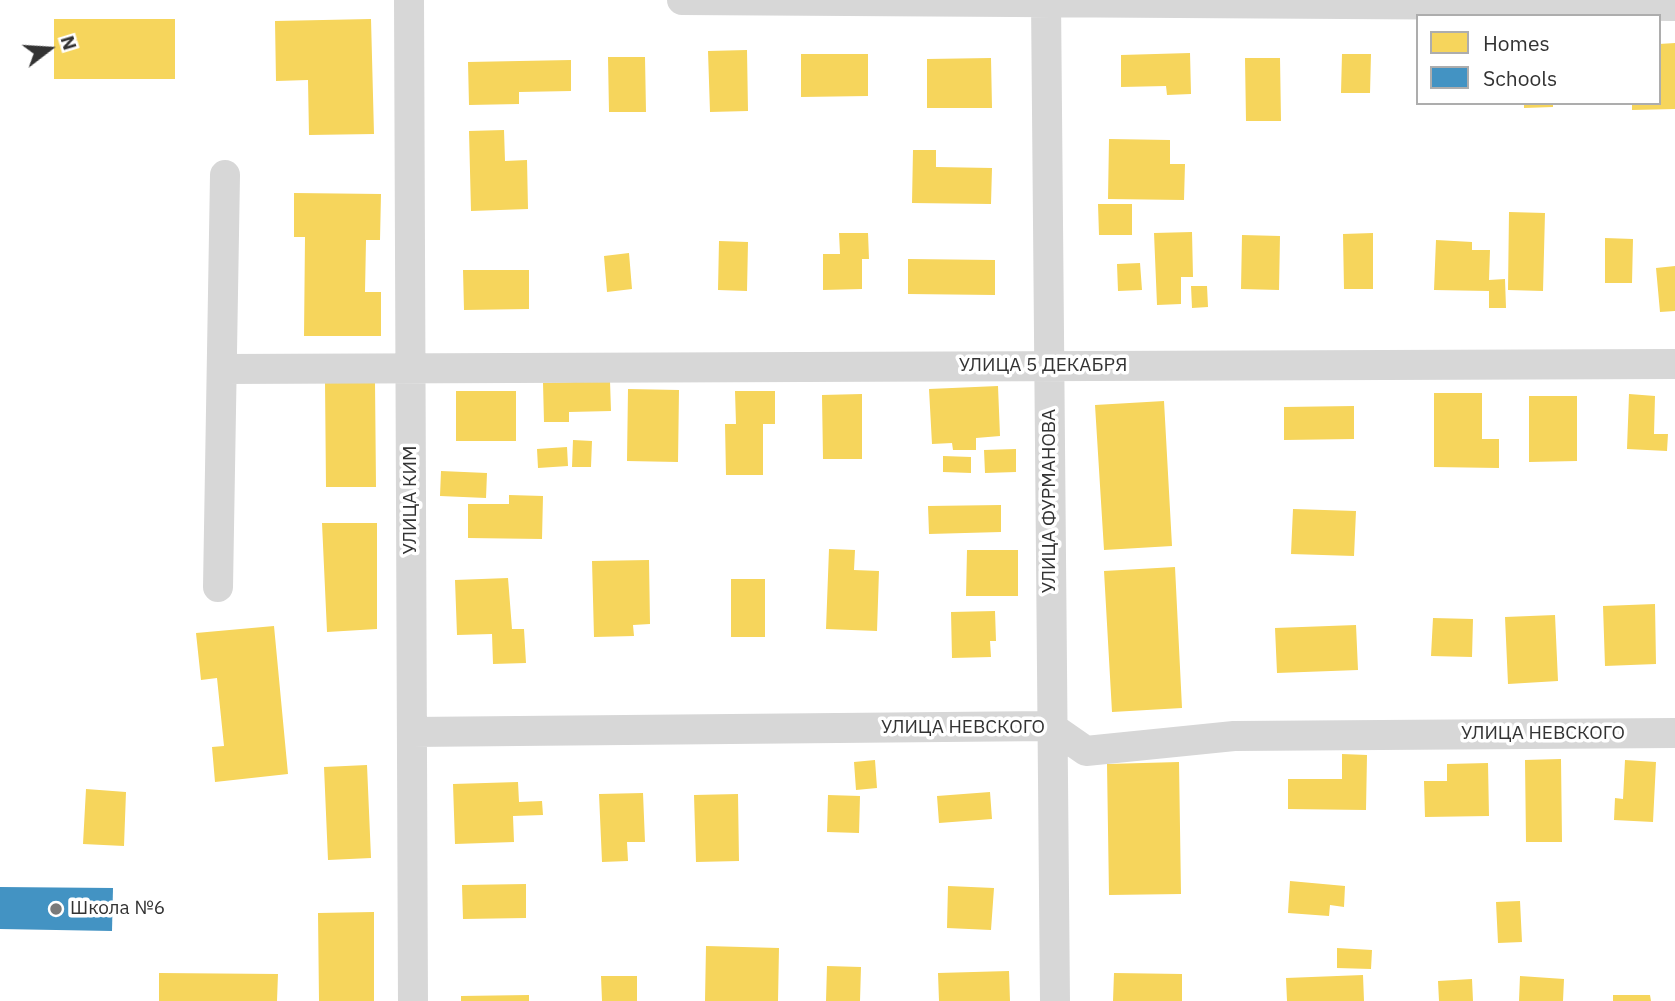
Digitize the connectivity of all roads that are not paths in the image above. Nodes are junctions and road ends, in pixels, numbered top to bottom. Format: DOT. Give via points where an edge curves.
graph roads {
  1 [pos="409,0"];
  2 [pos="682,0"];
  3 [pos="1046,2"];
  4 [pos="1675,6"];
  5 [pos="225,175"];
  6 [pos="1675,364"];
  7 [pos="410,366"];
  8 [pos="1049,366"];
  9 [pos="222,369"];
  10 [pos="218,587"];
  11 [pos="1050,726"];
  12 [pos="412,732"];
  13 [pos="1675,733"];
  14 [pos="413,1001"];
  15 [pos="1055,1001"];
  1 -- 7 [label="street, УЛИЦА КИМ"];
  2 -- 3 [label="street"];
  3 -- 4 [label="street"];
  3 -- 8 [label="street, УЛИЦА ФУРМАНОВА"];
  5 -- 9 [label="street"];
  6 -- 8 [label="street, УЛИЦА 5 ДЕКАБРЯ"];
  7 -- 8 [label="street, УЛИЦА 5 ДЕКАБРЯ"];
  7 -- 9 [label="street, УЛИЦА 5 ДЕКАБРЯ"];
  7 -- 12 [label="street, УЛИЦА КИМ"];
  8 -- 11 [label="street, УЛИЦА ФУРМАНОВА"];
  9 -- 10 [label="street"];
  11 -- 12 [label="street, УЛИЦА НЕВСКОГО"];
  11 -- 13 [label="street, УЛИЦА НЕВСКОГО" via="1086,751 1234,736"];
  11 -- 15 [label="street, УЛИЦА ФУРМАНОВА"];
  12 -- 14 [label="street, УЛИЦА КИМ"];
}
